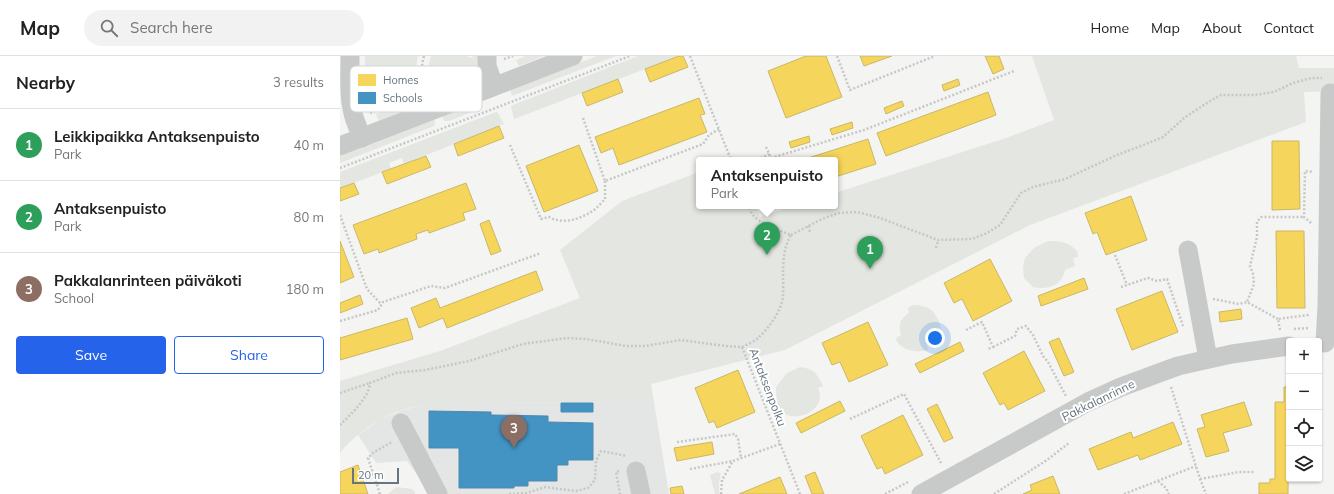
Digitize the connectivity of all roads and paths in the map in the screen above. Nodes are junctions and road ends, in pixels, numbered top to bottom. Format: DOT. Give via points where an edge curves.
graph roads {
  1 [pos="350,56"];
  2 [pos="513,56"];
  3 [pos="573,56"];
  4 [pos="630,56"];
  5 [pos="690,56"];
  6 [pos="837,56"];
  7 [pos="935,56"];
  8 [pos="487,61"];
  9 [pos="476,66"];
  10 [pos="1014,71"];
  11 [pos="494,86"];
  12 [pos="1328,86"];
  13 [pos="345,90"];
  14 [pos="482,91"];
  15 [pos="350,106"];
  16 [pos="352,112"];
  17 [pos="370,112"];
  18 [pos="428,112"];
  19 [pos="583,118"];
  20 [pos="354,119"];
  21 [pos="719,129"];
  22 [pos="362,138"];
  23 [pos="510,145"];
  24 [pos="340,146"];
  25 [pos="766,147"];
  26 [pos="769,154"];
  27 [pos="730,157"];
  28 [pos="763,157"];
  29 [pos="770,157"];
  30 [pos="774,157"];
  31 [pos="340,168"];
  32 [pos="1329,172"];
  33 [pos="605,181"];
  34 [pos="750,209"];
  35 [pos="340,215"];
  36 [pos="1304,217"];
  37 [pos="1328,224"];
  38 [pos="808,226"];
  39 [pos="810,232"];
  40 [pos="791,235"];
  41 [pos="938,240"];
  42 [pos="936,248"];
  43 [pos="1188,250"];
  44 [pos="541,253"];
  45 [pos="1115,255"];
  46 [pos="1126,285"];
  47 [pos="1121,287"];
  48 [pos="1197,302"];
  49 [pos="1247,302"];
  50 [pos="381,304"];
  51 [pos="1311,311"];
  52 [pos="1278,319"];
  53 [pos="340,320"];
  54 [pos="1183,326"];
  55 [pos="966,330"];
  56 [pos="1284,338"];
  57 [pos="1326,344"];
  58 [pos="742,347"];
  59 [pos="993,347"];
  60 [pos="988,349"];
  61 [pos="1208,359"];
  62 [pos="370,383"];
  63 [pos="1177,385"];
  64 [pos="1171,387"];
  65 [pos="1165,389"];
  66 [pos="340,393"];
  67 [pos="1066,396"];
  68 [pos="850,419"];
  69 [pos="340,425"];
  70 [pos="404,428"];
  71 [pos="677,442"];
  72 [pos="1069,443"];
  73 [pos="780,444"];
  74 [pos="741,458"];
  75 [pos="733,461"];
  76 [pos="941,464"];
  77 [pos="1196,466"];
  78 [pos="690,469"];
  79 [pos="636,471"];
  80 [pos="1255,472"];
  81 [pos="1200,479"];
  82 [pos="1158,481"];
  83 [pos="380,494"];
  84 [pos="438,494"];
  85 [pos="510,494"];
  86 [pos="641,494"];
  87 [pos="721,494"];
  88 [pos="800,494"];
  89 [pos="921,494"];
  90 [pos="994,494"];
  91 [pos="1124,494"];
  92 [pos="1169,494"];
  93 [pos="1206,494"];
  1 -- 13 [label="street"];
  2 -- 8 [label="path"];
  3 -- 11 [label="street"];
  4 -- 31 [label="path"];
  5 -- 21 [label="path"];
  6 -- 7 [label="path" via="850,90"];
  8 -- 9 [label="path"];
  8 -- 11 [label="street"];
  10 -- 30 [label="path" via="864,130"];
  11 -- 14 [label="street"];
  12 -- 32 [label="street"];
  12 -- 41 [label="path" via="1311,78 1274,92 1221,95 1184,118 1163,137 1065,179 1033,187 1021,193 1000,225 987,233 972,238"];
  13 -- 15 [label="street"];
  16 -- 20 [label="street"];
  17 -- 20 [label="path"];
  18 -- 22 [label="street"];
  19 -- 33 [label="path"];
  20 -- 22 [label="street"];
  21 -- 27 [label="path"];
  21 -- 33 [label="path" via="709,135 703,144"];
  22 -- 24 [label="street"];
  23 -- 33 [label="path" via="541,219 549,217 556,221 573,220 594,210 605,199"];
  25 -- 26 [label="path"];
  26 -- 28 [label="path"];
  26 -- 29 [label="path"];
  32 -- 36 [label="path" via="1305,171"];
  32 -- 37 [label="street"];
  34 -- 40 [label="path" via="758,220"];
  35 -- 50 [label="path" via="367,288"];
  36 -- 37 [label="path" via="1311,224"];
  36 -- 49 [label="path" via="1261,217 1257,222 1257,237 1250,266 1254,284"];
  37 -- 57 [label="street"];
  38 -- 39 [label="path"];
  38 -- 40 [label="path"];
  38 -- 41 [label="path" via="839,213 857,212"];
  40 -- 58 [label="path, Antaksenpolku" via="783,258 783,298 779,311 757,339"];
  41 -- 42 [label="path"];
  43 -- 48 [label="street"];
  44 -- 50 [label="path" via="445,288 431,286"];
  45 -- 46 [label="path"];
  46 -- 47 [label="path"];
  46 -- 54 [label="path" via="1148,278 1157,281 1166,279"];
  48 -- 49 [label="path" via="1215,299 1239,304"];
  48 -- 61 [label="street"];
  49 -- 52 [label="path"];
  50 -- 53 [label="path" via="378,310"];
  51 -- 52 [label="path" via="1308,316"];
  52 -- 56 [label="path"];
  55 -- 59 [label="path" via="982,322"];
  56 -- 61 [label="street, Pakkalanrinne" via="1239,353"];
  58 -- 62 [label="path" via="681,340 645,346 626,346 567,338 523,344 469,362 396,373"];
  58 -- 73 [label="path, Antaksenpolku"];
  59 -- 60 [label="path"];
  59 -- 67 [label="path" via="1015,336 1017,329 1026,326"];
  61 -- 89 [label="street, Pakkalanrinne" via="1178,366 1088,402"];
  62 -- 66 [label="path"];
  62 -- 69 [label="path" via="370,390"];
  63 -- 64 [label="path"];
  64 -- 65 [label="path"];
  64 -- 77 [label="path"];
  68 -- 76 [label="path" via="904,394"];
  70 -- 83 [label="path" via="368,458"];
  70 -- 84 [label="street"];
  71 -- 74 [label="path" via="735,434"];
  72 -- 90 [label="path"];
  73 -- 74 [label="path"];
  73 -- 88 [label="path, Antaksenpolku"];
  74 -- 75 [label="path"];
  75 -- 78 [label="path"];
  75 -- 87 [label="path" via="722,480"];
  77 -- 81 [label="path"];
  77 -- 82 [label="path"];
  79 -- 85 [label="path" via="629,456 601,451 596,461 595,480 588,488 576,491 545,487 527,493"];
  79 -- 86 [label="street"];
  80 -- 81 [label="path" via="1239,472"];
  81 -- 93 [label="path"];
  82 -- 91 [label="path"];
  82 -- 92 [label="path"];
}
